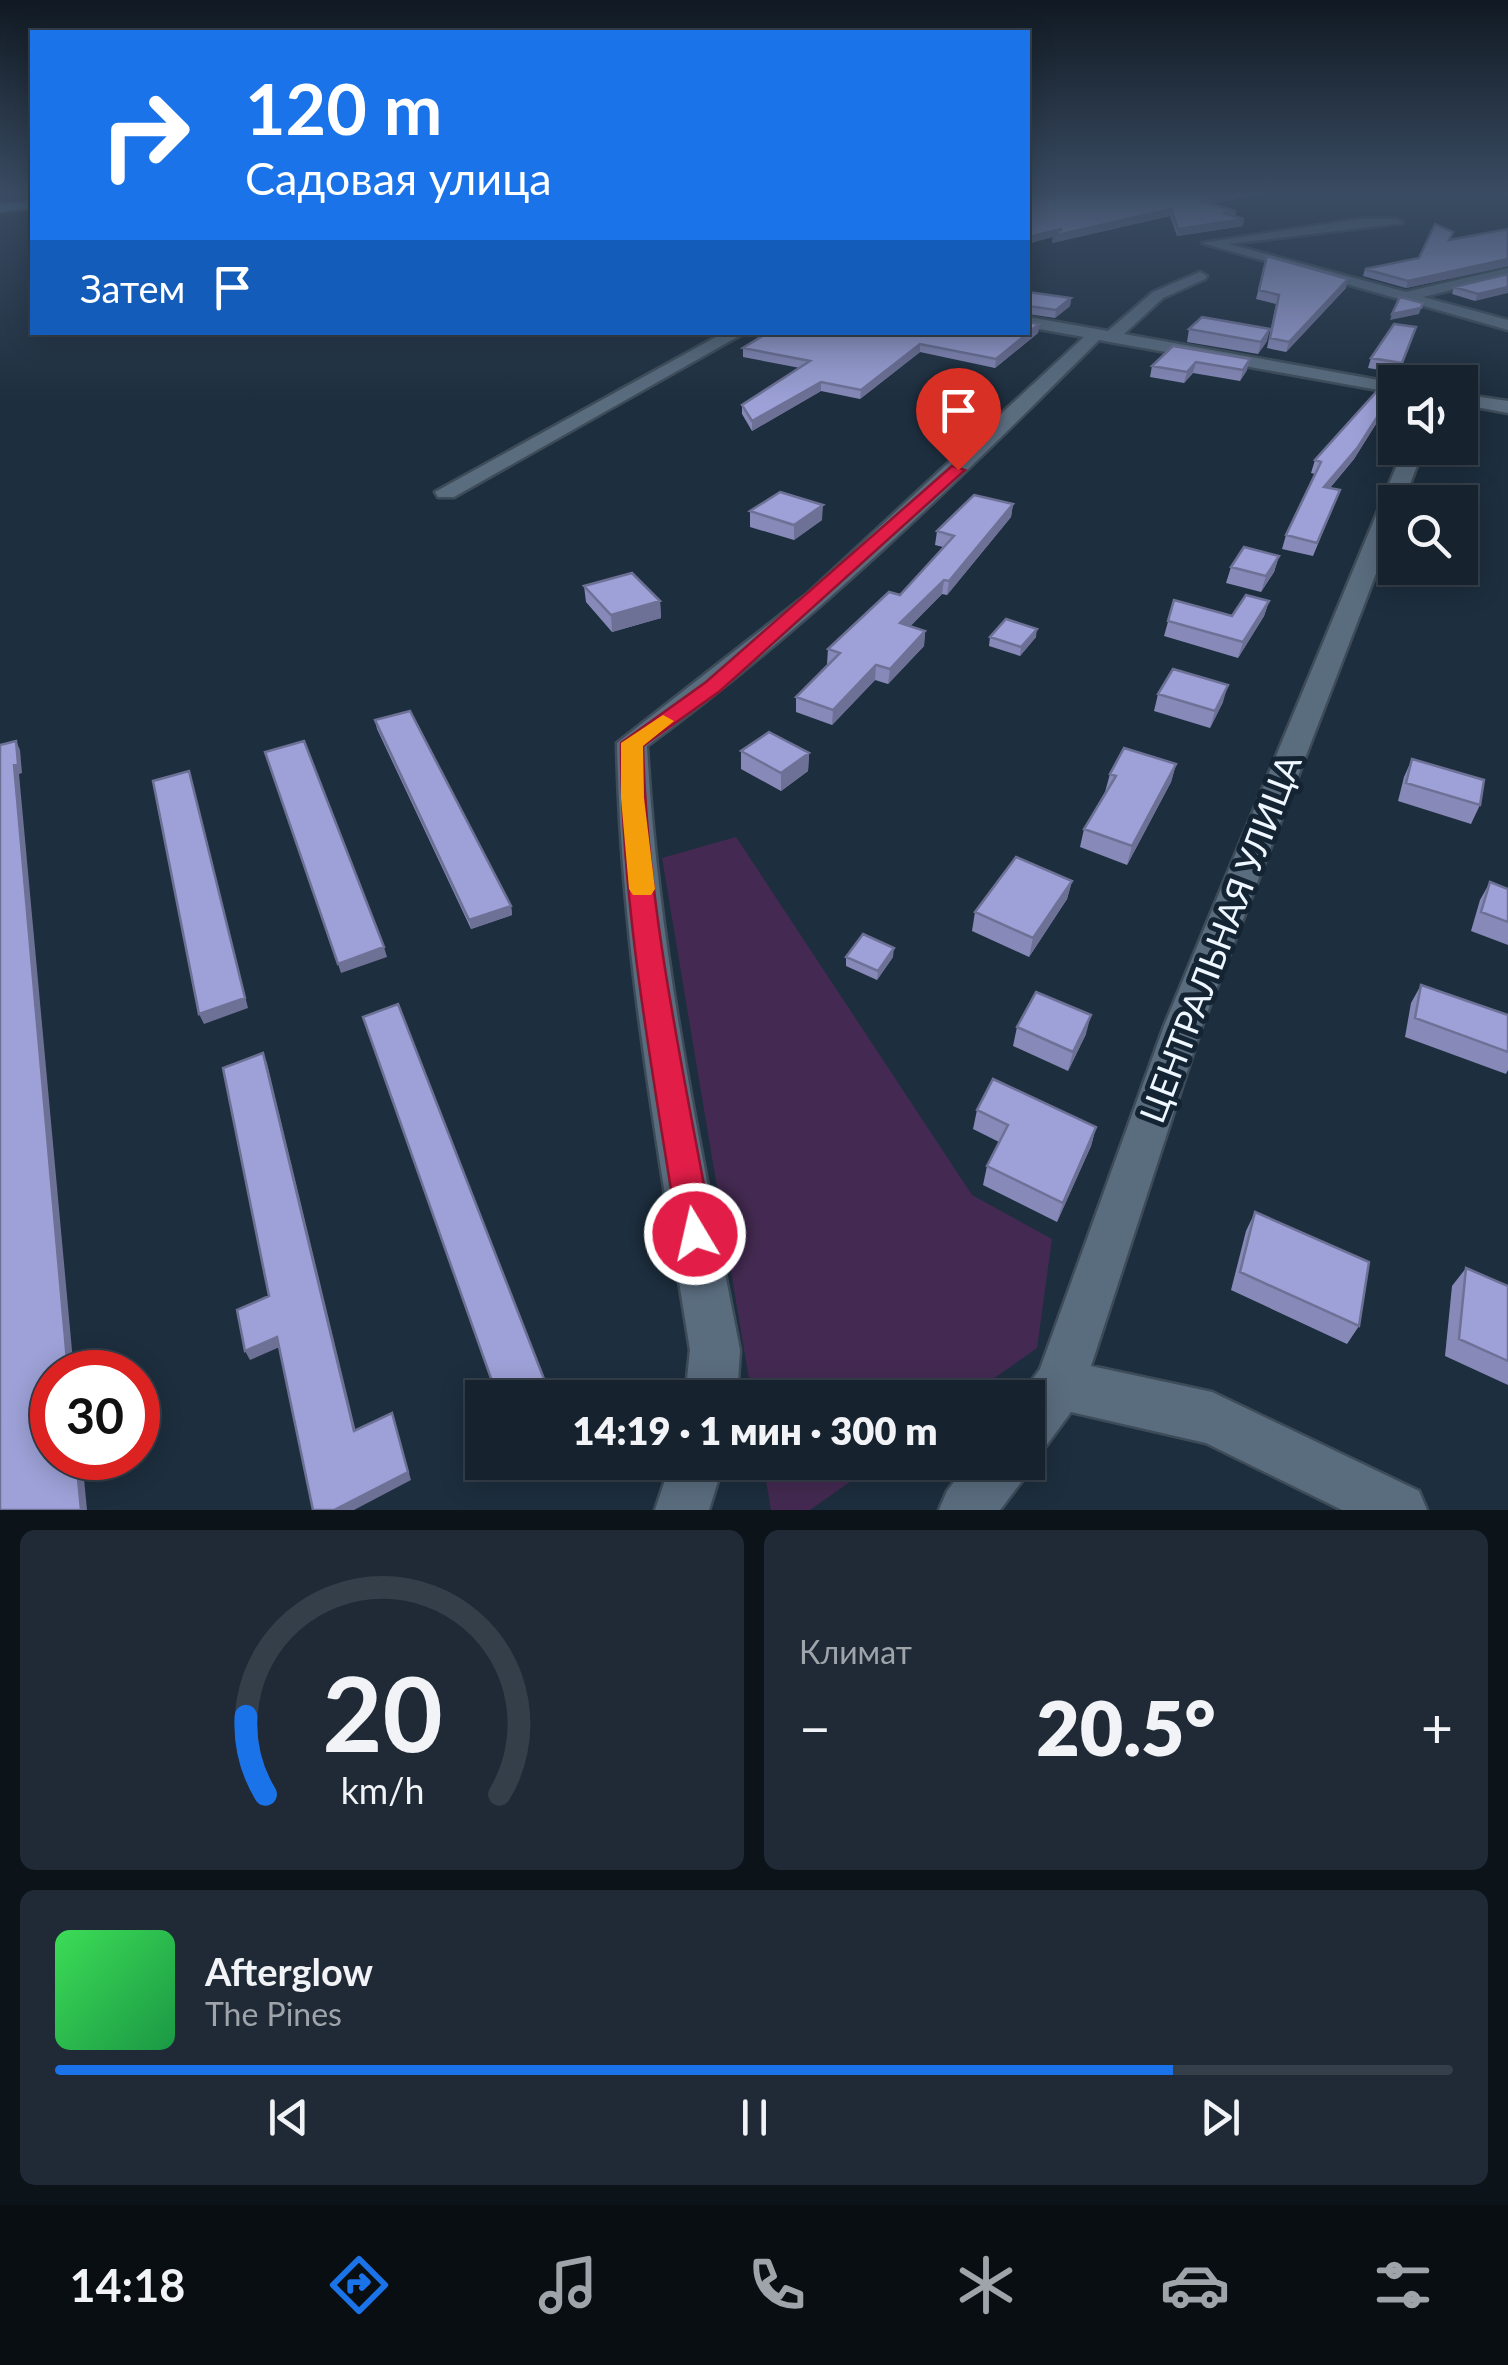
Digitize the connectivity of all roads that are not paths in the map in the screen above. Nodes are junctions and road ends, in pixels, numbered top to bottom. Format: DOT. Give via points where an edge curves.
graph roads {
  1 [pos="1281,262"];
  2 [pos="1508,272"];
  3 [pos="1200,276"];
  4 [pos="1404,296"];
  5 [pos="1030,322"];
  6 [pos="1508,325"];
  7 [pos="733,335"];
  8 [pos="1104,336"];
  9 [pos="1378,385"];
  10 [pos="1478,402"];
  11 [pos="1508,407"];
  12 [pos="1407,465"];
  13 [pos="446,492"];
  14 [pos="712,1380"];
  15 [pos="1060,1384"];
  16 [pos="1045,1405"];
  17 [pos="692,1480"];
  18 [pos="988,1480"];
  19 [pos="682,1510"];
  20 [pos="966,1510"];
  21 [pos="1400,1510"];
  1 -- 4 [label="street"];
  2 -- 4 [label="street"];
  3 -- 8 [label="street" via="1158,296"];
  4 -- 6 [label="street"];
  5 -- 8 [label="street"];
  7 -- 13 [label="street"];
  8 -- 9 [label="street"];
  8 -- 14 [label="street" via="713,687 632,743 651,965 714,1350"];
  10 -- 11 [label="street"];
  12 -- 15 [label="street, ЦЕНТРАЛЬНАЯ УЛИЦА" via="1184,1026"];
  15 -- 16 [label="street, ЦЕНТРАЛЬНАЯ УЛИЦА"];
  15 -- 21 [label="street" via="1212,1418"];
  17 -- 19 [label="street"];
  18 -- 20 [label="street"];
}
